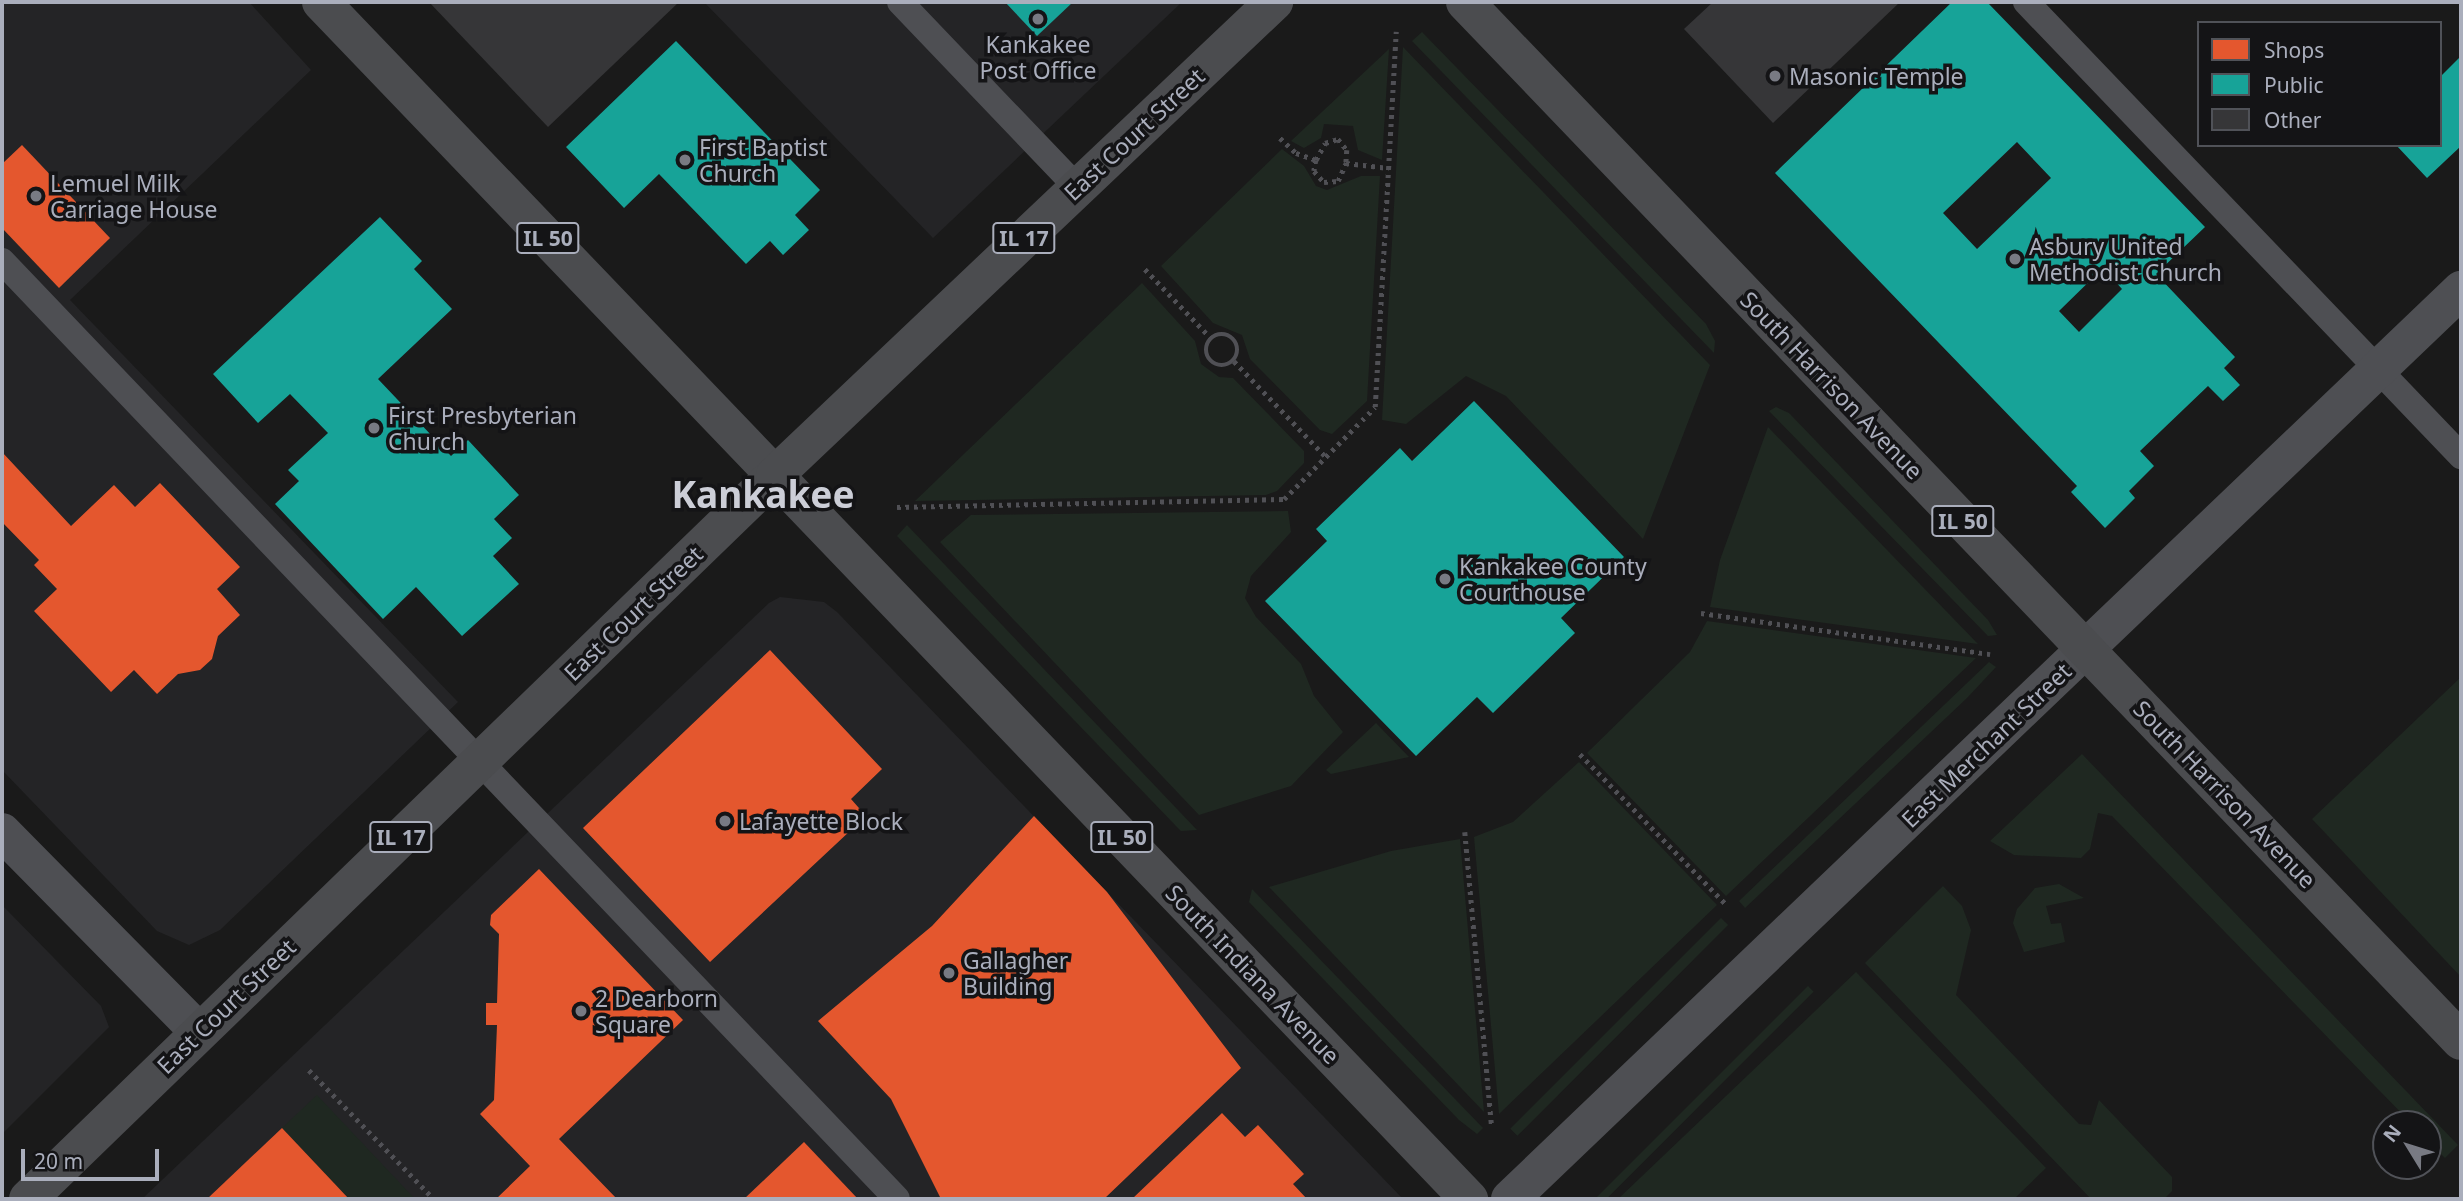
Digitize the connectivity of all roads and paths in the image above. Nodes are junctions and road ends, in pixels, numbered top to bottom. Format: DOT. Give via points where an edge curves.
graph roads {
  1 [pos="321,2"];
  2 [pos="900,2"];
  3 [pos="1274,2"];
  4 [pos="1465,2"];
  5 [pos="2026,2"];
  6 [pos="1396,32"];
  7 [pos="1280,138"];
  8 [pos="1316,160"];
  9 [pos="1346,163"];
  10 [pos="1389,168"];
  11 [pos="1077,188"];
  12 [pos="2,261"];
  13 [pos="1145,269"];
  14 [pos="2461,290"];
  15 [pos="1211,338"];
  16 [pos="1234,361"];
  17 [pos="2378,370"];
  18 [pos="2461,456"];
  19 [pos="1327,458"];
  20 [pos="775,475"];
  21 [pos="897,507"];
  22 [pos="1701,613"];
  23 [pos="2086,649"];
  24 [pos="1990,654"];
  25 [pos="1580,754"];
  26 [pos="479,762"];
  27 [pos="2,832"];
  28 [pos="1465,832"];
  29 [pos="1727,905"];
  30 [pos="199,1032"];
  31 [pos="2461,1041"];
  32 [pos="309,1070"];
  33 [pos="1492,1128"];
  34 [pos="28,1199"];
  35 [pos="434,1199"];
  36 [pos="897,1199"];
  37 [pos="1469,1199"];
  38 [pos="1510,1199"];
  1 -- 20 [label="main road, IL 50"];
  2 -- 11 [label="lane"];
  3 -- 11 [label="main road, East Court Street / IL 17"];
  4 -- 23 [label="main road, South Harrison Avenue / IL 50"];
  5 -- 17 [label="lane"];
  6 -- 10 [label="path"];
  7 -- 8 [label="path" via="1296,153"];
  8 -- 9 [label="path" via="1317,177 1332,183 1343,176"];
  8 -- 9 [label="path" via="1325,143 1338,139 1347,150"];
  9 -- 10 [label="path"];
  10 -- 19 [label="path" via="1375,407"];
  11 -- 20 [label="main road, East Court Street / IL 17"];
  12 -- 26 [label="lane"];
  13 -- 15 [label="path"];
  14 -- 17 [label="street, East Merchant Street"];
  15 -- 16 [label="path" via="1225,334 1234,339 1238,352"];
  15 -- 16 [label="path" via="1210,361 1224,366"];
  16 -- 19 [label="path"];
  17 -- 18 [label="lane"];
  17 -- 23 [label="street, East Merchant Street"];
  19 -- 21 [label="path" via="1284,499 1274,502"];
  20 -- 26 [label="main road, East Court Street / IL 17"];
  20 -- 37 [label="main road, South Indiana Avenue / IL 50"];
  22 -- 24 [label="path"];
  23 -- 31 [label="main road, South Harrison Avenue / IL 50"];
  23 -- 38 [label="street, East Merchant Street"];
  25 -- 29 [label="path"];
  26 -- 30 [label="main road, East Court Street / IL 17"];
  26 -- 36 [label="lane"];
  27 -- 30 [label="street"];
  28 -- 33 [label="path"];
  30 -- 34 [label="main road, East Court Street / IL 17"];
  32 -- 35 [label="path"];
}
